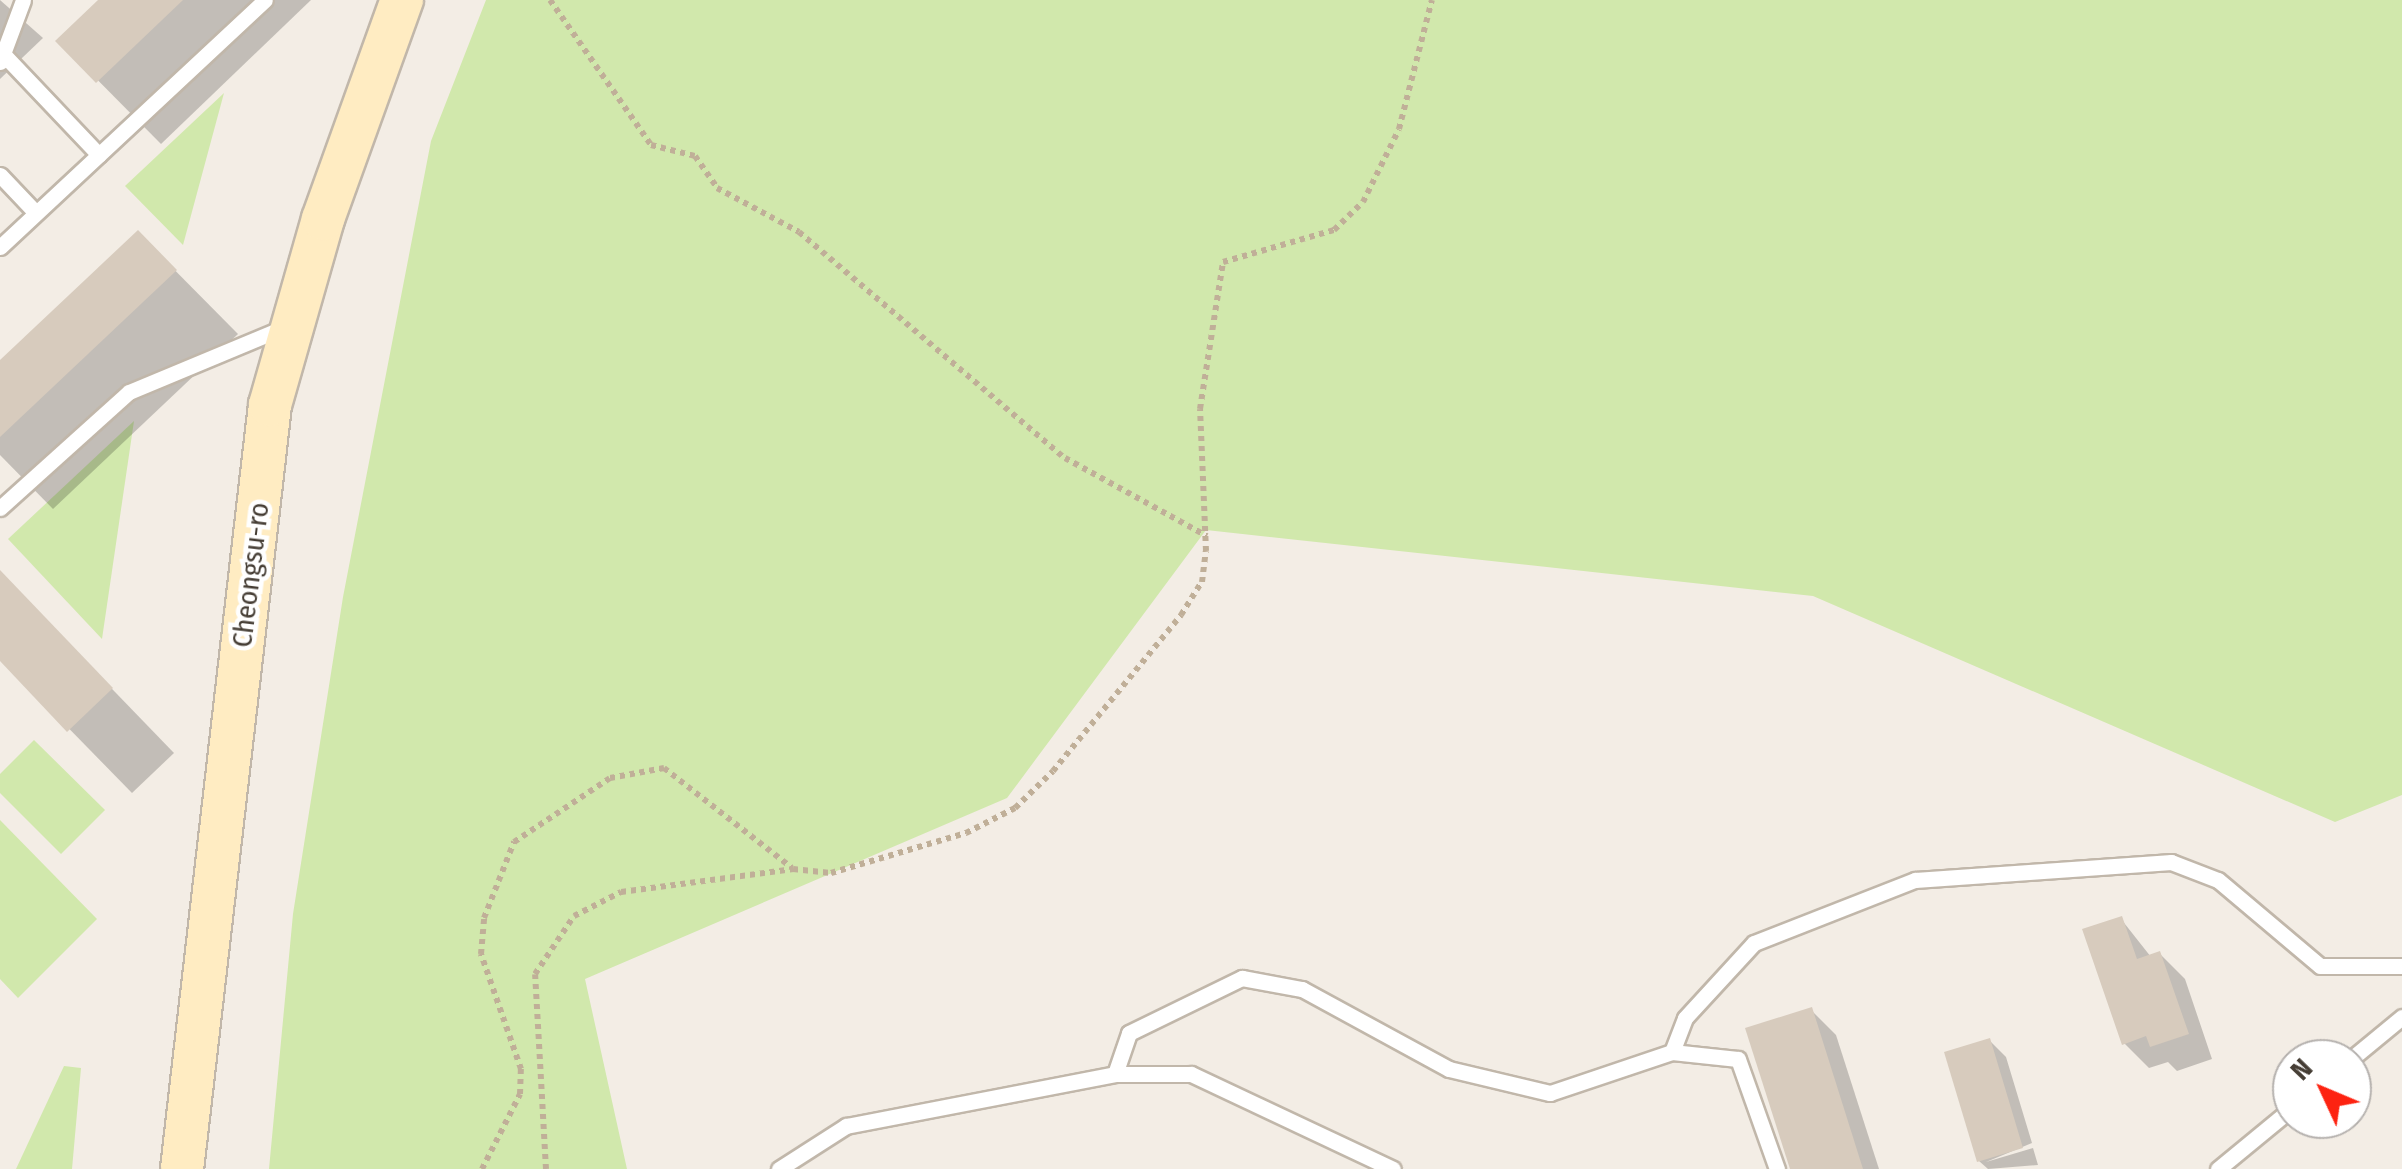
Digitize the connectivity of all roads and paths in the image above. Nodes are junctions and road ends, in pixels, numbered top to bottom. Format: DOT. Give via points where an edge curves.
graph roads {
  1 [pos="24,0"];
  2 [pos="265,0"];
  3 [pos="402,0"];
  4 [pos="550,0"];
  5 [pos="1432,0"];
  6 [pos="3,59"];
  7 [pos="98,155"];
  8 [pos="0,175"];
  9 [pos="36,213"];
  10 [pos="0,247"];
  11 [pos="293,323"];
  12 [pos="0,508"];
  13 [pos="1207,536"];
  14 [pos="793,869"];
  15 [pos="2402,966"];
  16 [pos="2402,1017"];
  17 [pos="2372,1042"];
  18 [pos="1672,1052"];
  19 [pos="1115,1074"];
  20 [pos="2272,1124"];
  21 [pos="182,1169"];
  22 [pos="482,1169"];
  23 [pos="546,1169"];
  24 [pos="779,1169"];
  25 [pos="1393,1169"];
  26 [pos="1777,1169"];
  27 [pos="2218,1169"];
  1 -- 6 [label="lane"];
  2 -- 7 [label="lane"];
  3 -- 11 [label="main road, Cheongsu-ro"];
  4 -- 13 [label="path" via="651,144 695,156 717,188 799,232 1065,458"];
  5 -- 13 [label="path" via="1399,129 1364,202 1334,230 1223,262 1200,409"];
  6 -- 7 [label="lane"];
  7 -- 9 [label="lane"];
  8 -- 9 [label="lane"];
  9 -- 10 [label="lane"];
  11 -- 12 [label="lane" via="129,392"];
  11 -- 21 [label="main road, Cheongsu-ro" via="270,406"];
  13 -- 14 [label="path" via="1202,582 1181,615 1015,808 924,849 831,873"];
  14 -- 22 [label="path" via="664,768 610,778 514,842 484,918 481,954 516,1053 520,1094"];
  14 -- 23 [label="path" via="622,892 574,916 555,938 534,974"];
  15 -- 18 [label="lane" via="2320,966 2218,880 2172,862 1915,880 1754,943 1685,1018"];
  16 -- 17 [label="lane"];
  18 -- 19 [label="lane" via="1550,1093 1449,1069 1302,989 1242,978 1128,1033"];
  18 -- 26 [label="lane" via="1738,1059"];
  19 -- 24 [label="lane" via="846,1126"];
  19 -- 25 [label="lane" via="1191,1074"];
  20 -- 27 [label="lane"];
}
